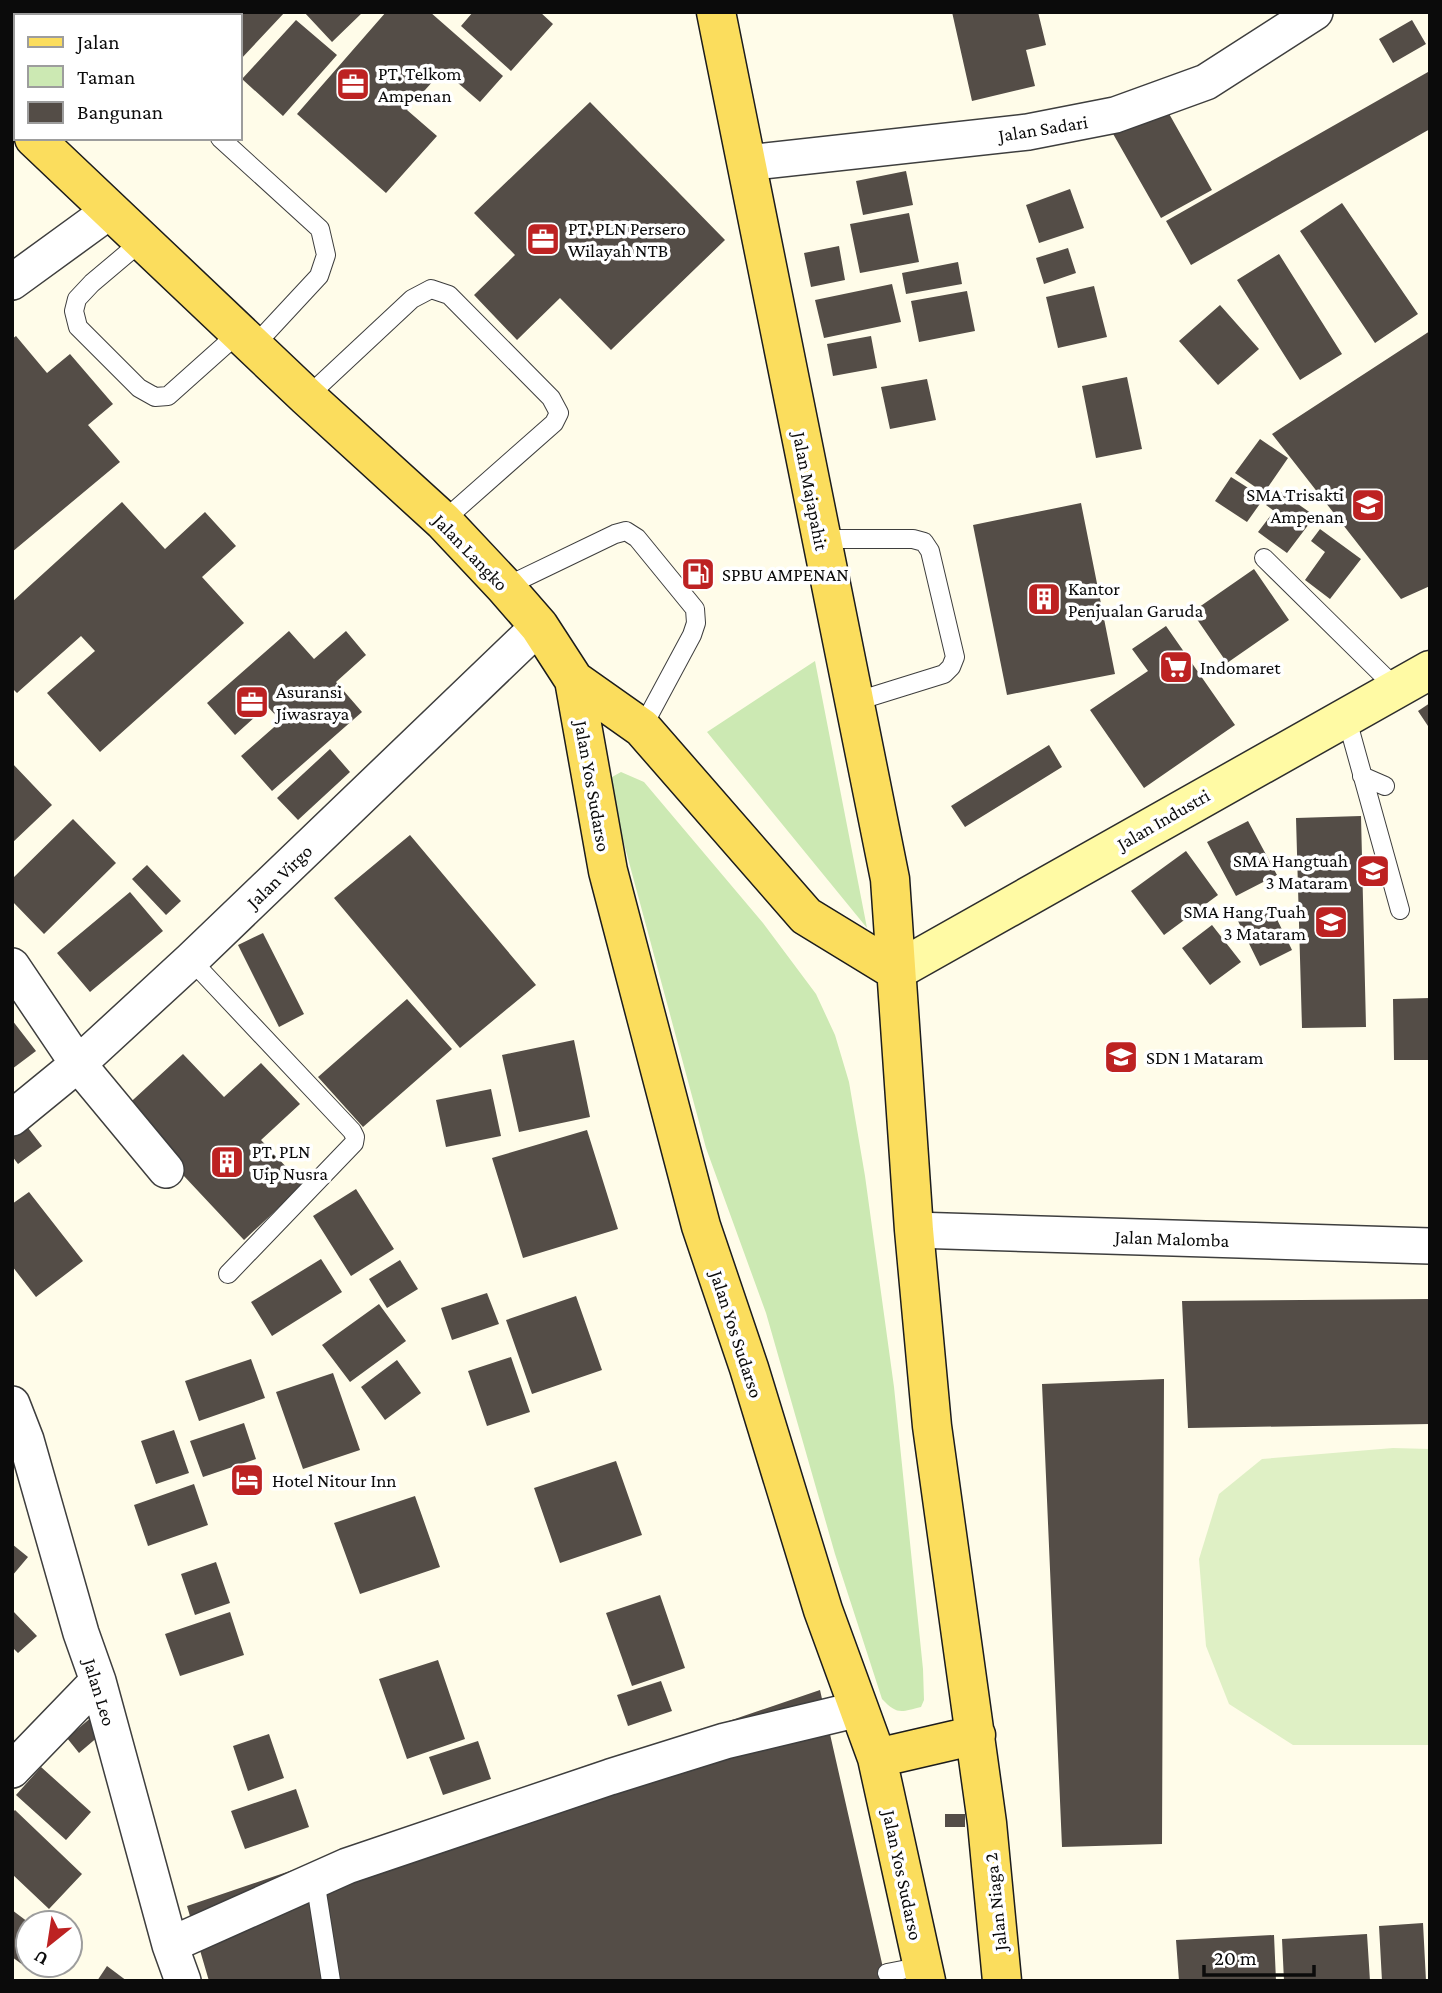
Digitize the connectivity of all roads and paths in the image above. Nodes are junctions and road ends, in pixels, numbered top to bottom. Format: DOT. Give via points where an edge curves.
graph roads {
  1 [pos="716,12"];
  2 [pos="1315,12"];
  3 [pos="36,140"];
  4 [pos="222,140"];
  5 [pos="746,163"];
  6 [pos="111,210"];
  7 [pos="143,240"];
  8 [pos="12,282"];
  9 [pos="246,338"];
  10 [pos="307,397"];
  11 [pos="443,521"];
  12 [pos="821,539"];
  13 [pos="1264,558"];
  14 [pos="505,587"];
  15 [pos="539,626"];
  16 [pos="1430,670"];
  17 [pos="574,680"];
  18 [pos="1396,688"];
  19 [pos="854,702"];
  20 [pos="1346,716"];
  21 [pos="642,728"];
  22 [pos="1362,776"];
  23 [pos="1385,786"];
  24 [pos="1400,911"];
  25 [pos="191,960"];
  26 [pos="12,966"];
  27 [pos="896,971"];
  28 [pos="78,1064"];
  29 [pos="12,1118"];
  30 [pos="166,1170"];
  31 [pos="914,1230"];
  32 [pos="1430,1246"];
  33 [pos="228,1274"];
  34 [pos="12,1404"];
  35 [pos="24,1482"];
  36 [pos="98,1681"];
  37 [pos="859,1709"];
  38 [pos="976,1735"];
  39 [pos="877,1758"];
  40 [pos="12,1770"];
  41 [pos="315,1880"];
  42 [pos="170,1945"];
  43 [pos="912,1973"];
  44 [pos="183,1981"];
  45 [pos="331,1981"];
  46 [pos="1002,1981"];
  1 -- 5 [label="main road, Jalan Majapahit"];
  2 -- 5 [label="street, Jalan Sadari" via="1206,82 1115,115 1028,132"];
  3 -- 6 [label="main road, Jalan Langko"];
  4 -- 9 [label="lane" via="320,229 326,255 319,275"];
  5 -- 12 [label="main road, Jalan Majapahit"];
  6 -- 7 [label="main road, Jalan Langko"];
  6 -- 8 [label="street"];
  7 -- 9 [label="main road, Jalan Langko"];
  7 -- 9 [label="lane" via="92,283 77,299 74,311 78,327 139,388 155,397 169,396 224,346"];
  9 -- 10 [label="main road, Jalan Langko"];
  10 -- 11 [label="main road, Jalan Langko"];
  10 -- 11 [label="lane" via="412,299 431,289 449,295 551,398 559,414"];
  11 -- 14 [label="main road, Jalan Langko"];
  12 -- 19 [label="main road, Jalan Majapahit"];
  12 -- 19 [label="lane" via="924,542 955,657 944,674"];
  13 -- 18 [label="lane"];
  14 -- 15 [label="main road, Jalan Langko"];
  14 -- 21 [label="lane" via="615,534 626,531 637,538 695,609 696,623"];
  15 -- 17 [label="main road, Jalan Langko"];
  15 -- 25 [label="street, Jalan Virgo"];
  16 -- 18 [label="street, Jalan Industri"];
  17 -- 21 [label="main road, Jalan Langko"];
  17 -- 37 [label="main road, Jalan Yos Sudarso" via="608,871 701,1226"];
  18 -- 20 [label="street, Jalan Industri"];
  19 -- 27 [label="main road, Jalan Majapahit" via="890,879"];
  20 -- 22 [label="lane"];
  20 -- 27 [label="street, Jalan Industri"];
  21 -- 27 [label="main road, Jalan Langko" via="806,916"];
  22 -- 23 [label="lane"];
  22 -- 24 [label="lane"];
  25 -- 28 [label="street, Jalan Virgo"];
  25 -- 33 [label="lane" via="335,1109 355,1137"];
  26 -- 28 [label="street"];
  27 -- 31 [label="main road"];
  28 -- 29 [label="street, Jalan Virgo"];
  28 -- 30 [label="street"];
  31 -- 32 [label="street, Jalan Malomba"];
  31 -- 38 [label="main road" via="932,1426"];
  34 -- 35 [label="street, Jalan Leo"];
  35 -- 36 [label="street, Jalan Leo"];
  36 -- 40 [label="street"];
  36 -- 42 [label="street, Jalan Leo"];
  37 -- 39 [label="main road, Jalan Yos Sudarso"];
  37 -- 41 [label="street" via="725,1738 614,1784 346,1861"];
  38 -- 39 [label="main road"];
  38 -- 46 [label="main road, Jalan Niaga 2"];
  39 -- 43 [label="main road, Jalan Yos Sudarso"];
  41 -- 42 [label="street"];
  41 -- 45 [label="lane"];
  42 -- 44 [label="street, Jalan Leo"];
}
